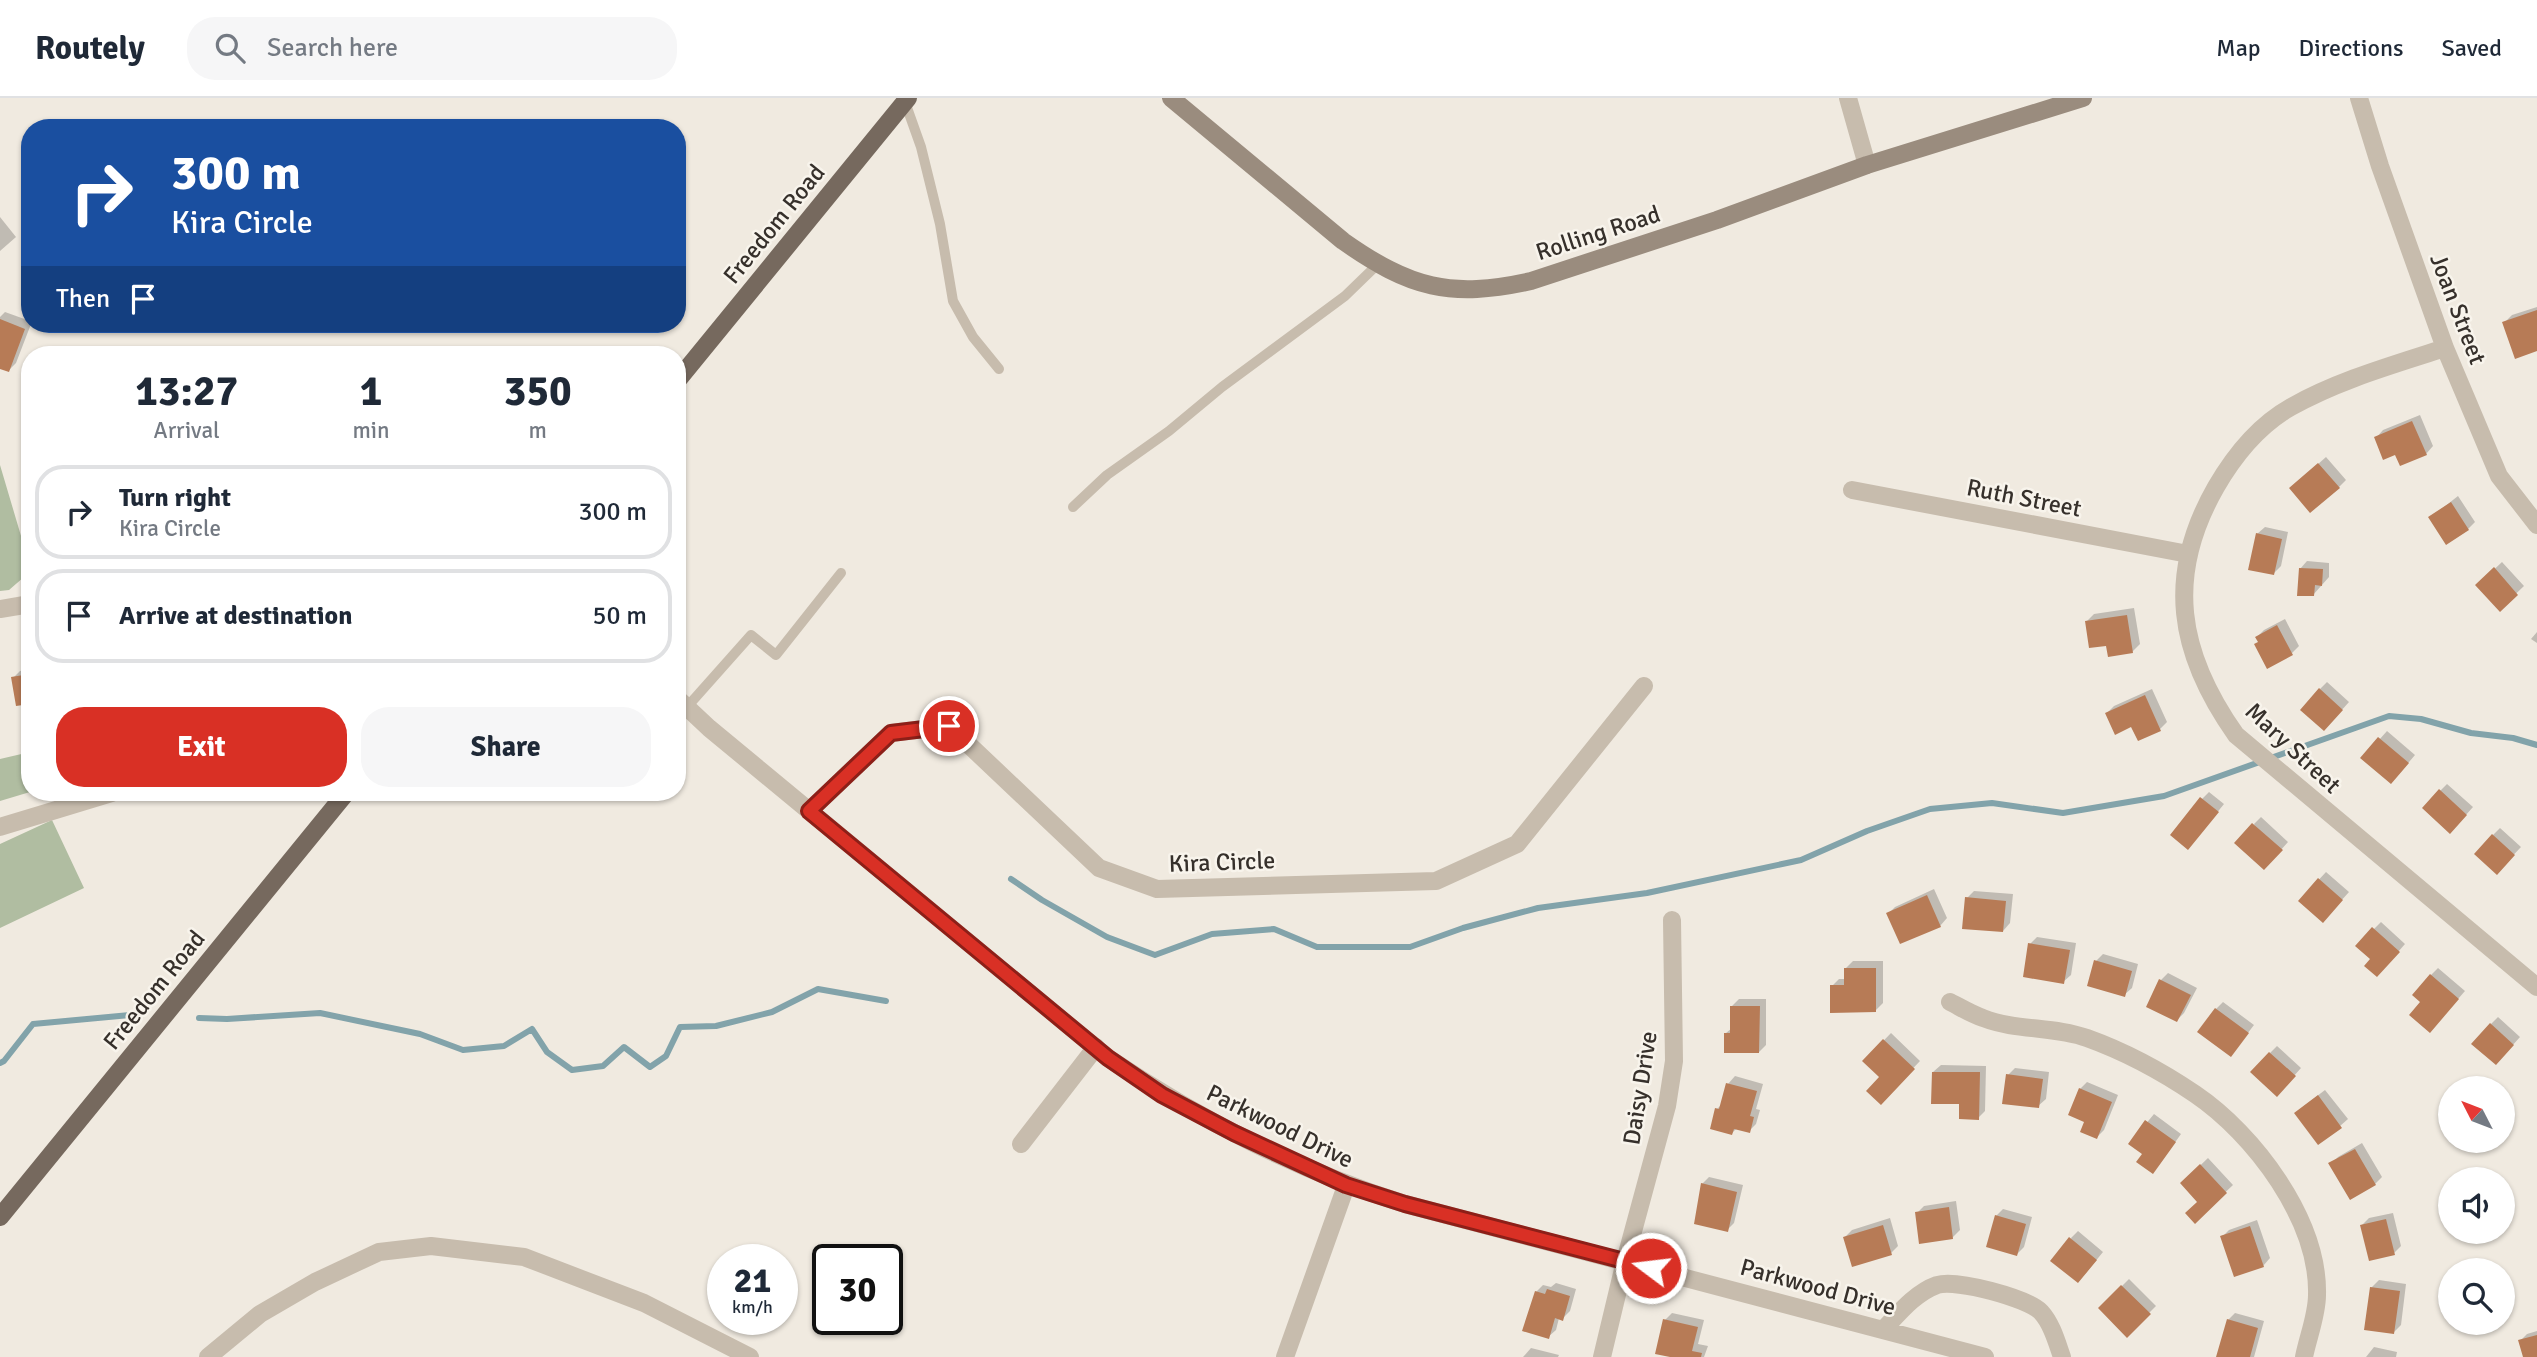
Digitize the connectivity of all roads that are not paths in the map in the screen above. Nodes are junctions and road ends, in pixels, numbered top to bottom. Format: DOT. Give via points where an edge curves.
graph roads {
  1 [pos="1171,98"];
  2 [pos="1848,98"];
  3 [pos="2083,98"];
  4 [pos="2359,98"];
  5 [pos="907,100"];
  6 [pos="1867,165"];
  7 [pos="1378,264"];
  8 [pos="2445,348"];
  9 [pos="999,369"];
  10 [pos="686,370"];
  11 [pos="1852,490"];
  12 [pos="1073,507"];
  13 [pos="2537,525"];
  14 [pos="2188,554"];
  15 [pos="841,573"];
  16 [pos="21,606"];
  17 [pos="0,609"];
  18 [pos="1644,686"];
  19 [pos="686,698"];
  20 [pos="686,705"];
  21 [pos="86,801"];
  22 [pos="339,801"];
  23 [pos="809,811"];
  24 [pos="0,827"];
  25 [pos="1672,920"];
  26 [pos="2537,987"];
  27 [pos="1950,1002"];
  28 [pos="1096,1047"];
  29 [pos="1021,1144"];
  30 [pos="1346,1185"];
  31 [pos="0,1217"];
  32 [pos="1625,1261"];
  33 [pos="1883,1330"];
  34 [pos="208,1357"];
  35 [pos="750,1357"];
  36 [pos="1285,1357"];
  37 [pos="1602,1357"];
  38 [pos="1985,1357"];
  39 [pos="2062,1357"];
  40 [pos="2304,1357"];
  1 -- 7 [label="street, Rolling Road" via="1343,241"];
  2 -- 6 [label="street"];
  3 -- 6 [label="street, Rolling Road"];
  4 -- 8 [label="street, Joan Street"];
  5 -- 9 [label="lane" via="940,225 953,301 973,337"];
  5 -- 10 [label="main road, Freedom Road"];
  6 -- 7 [label="street, Rolling Road" via="1704,224 1500,288 1432,288"];
  7 -- 12 [label="lane" via="1345,296 1107,475"];
  8 -- 13 [label="street, Joan Street" via="2499,477"];
  8 -- 14 [label="street, Mary Street" via="2367,373 2289,408 2239,451 2226,469 2202,512"];
  11 -- 14 [label="street, Ruth Street"];
  14 -- 26 [label="street, Mary Street" via="2183,594 2188,634 2206,687 2236,735"];
  15 -- 19 [label="lane" via="776,655 751,635"];
  16 -- 17 [label="street"];
  18 -- 23 [label="street, Kira Circle" via="1517,844 1436,881 1157,889 1099,867 949,726 891,733"];
  20 -- 23 [label="street, Parkwood Drive"];
  21 -- 24 [label="street"];
  22 -- 31 [label="main road, Freedom Road"];
  23 -- 28 [label="street, Parkwood Drive"];
  25 -- 32 [label="street, Daisy Drive" via="1674,1061 1664,1118"];
  27 -- 40 [label="street" via="1984,1019 2083,1036 2144,1062 2197,1095 2242,1134 2280,1184 2313,1252 2317,1296"];
  28 -- 29 [label="street"];
  28 -- 30 [label="street, Parkwood Drive" via="1162,1095"];
  30 -- 32 [label="street, Parkwood Drive"];
  30 -- 36 [label="street"];
  32 -- 33 [label="street, Parkwood Drive"];
  32 -- 37 [label="street, Daisy Drive"];
  33 -- 38 [label="street, Parkwood Drive"];
  33 -- 39 [label="street" via="1921,1293 1940,1284 1957,1285 2025,1301 2042,1313"];
  34 -- 35 [label="street" via="260,1314 315,1282 379,1252 431,1246 524,1257 644,1303"];
}
